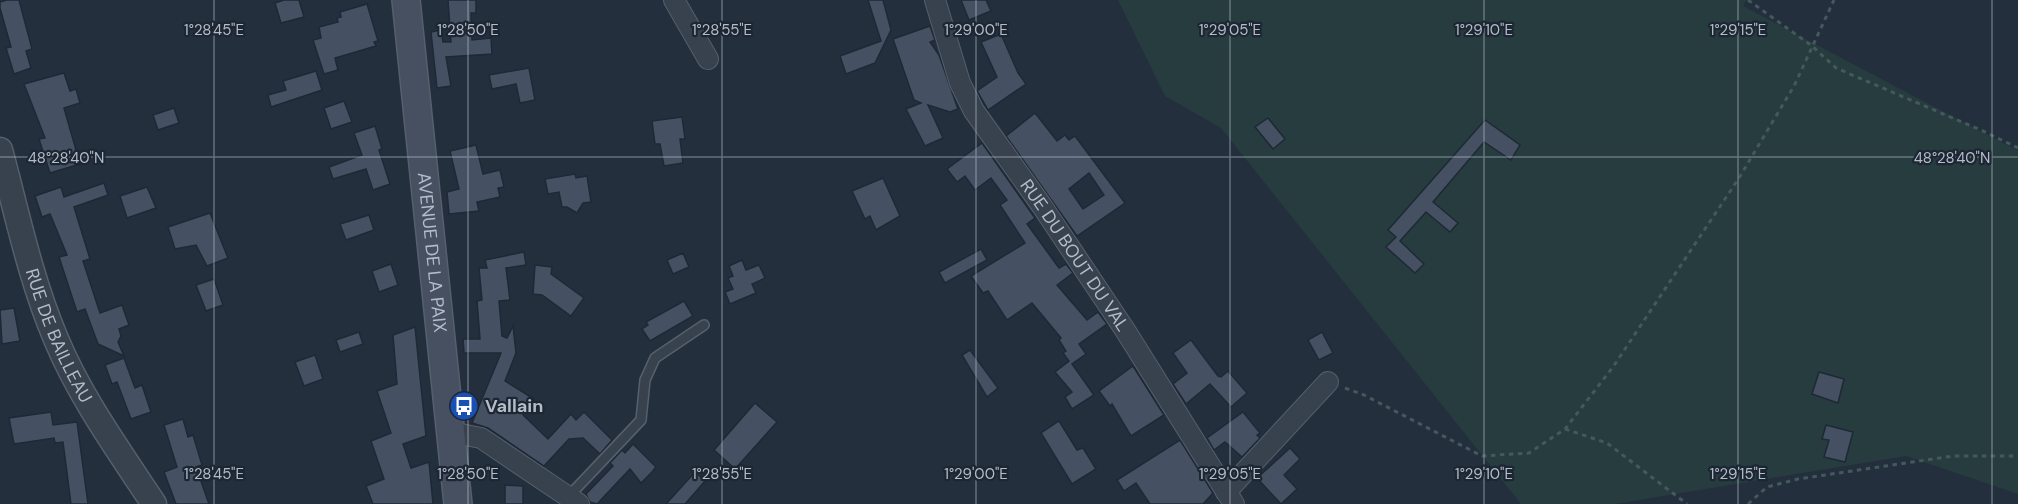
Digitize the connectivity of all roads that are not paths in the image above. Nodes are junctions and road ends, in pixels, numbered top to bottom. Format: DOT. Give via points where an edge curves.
graph roads {
  1 [pos="405,0"];
  2 [pos="674,0"];
  3 [pos="935,0"];
  4 [pos="708,58"];
  5 [pos="0,150"];
  6 [pos="704,325"];
  7 [pos="1328,381"];
  8 [pos="450,432"];
  9 [pos="1230,498"];
  10 [pos="573,500"];
  11 [pos="154,504"];
  12 [pos="458,504"];
  1 -- 8 [label="main road, AVENUE DE LA PAIX"];
  2 -- 4 [label="street"];
  3 -- 9 [label="street, RUE DU BOUT DU VAL" via="960,83 974,111 1125,330"];
  5 -- 11 [label="street, RUE DE BAILLEAU" via="23,247 56,340 104,429"];
  6 -- 10 [label="lane" via="655,358 645,380 640,420"];
  7 -- 9 [label="street"];
  8 -- 10 [label="street" via="481,438"];
  8 -- 12 [label="main road, AVENUE DE LA PAIX"];
}
